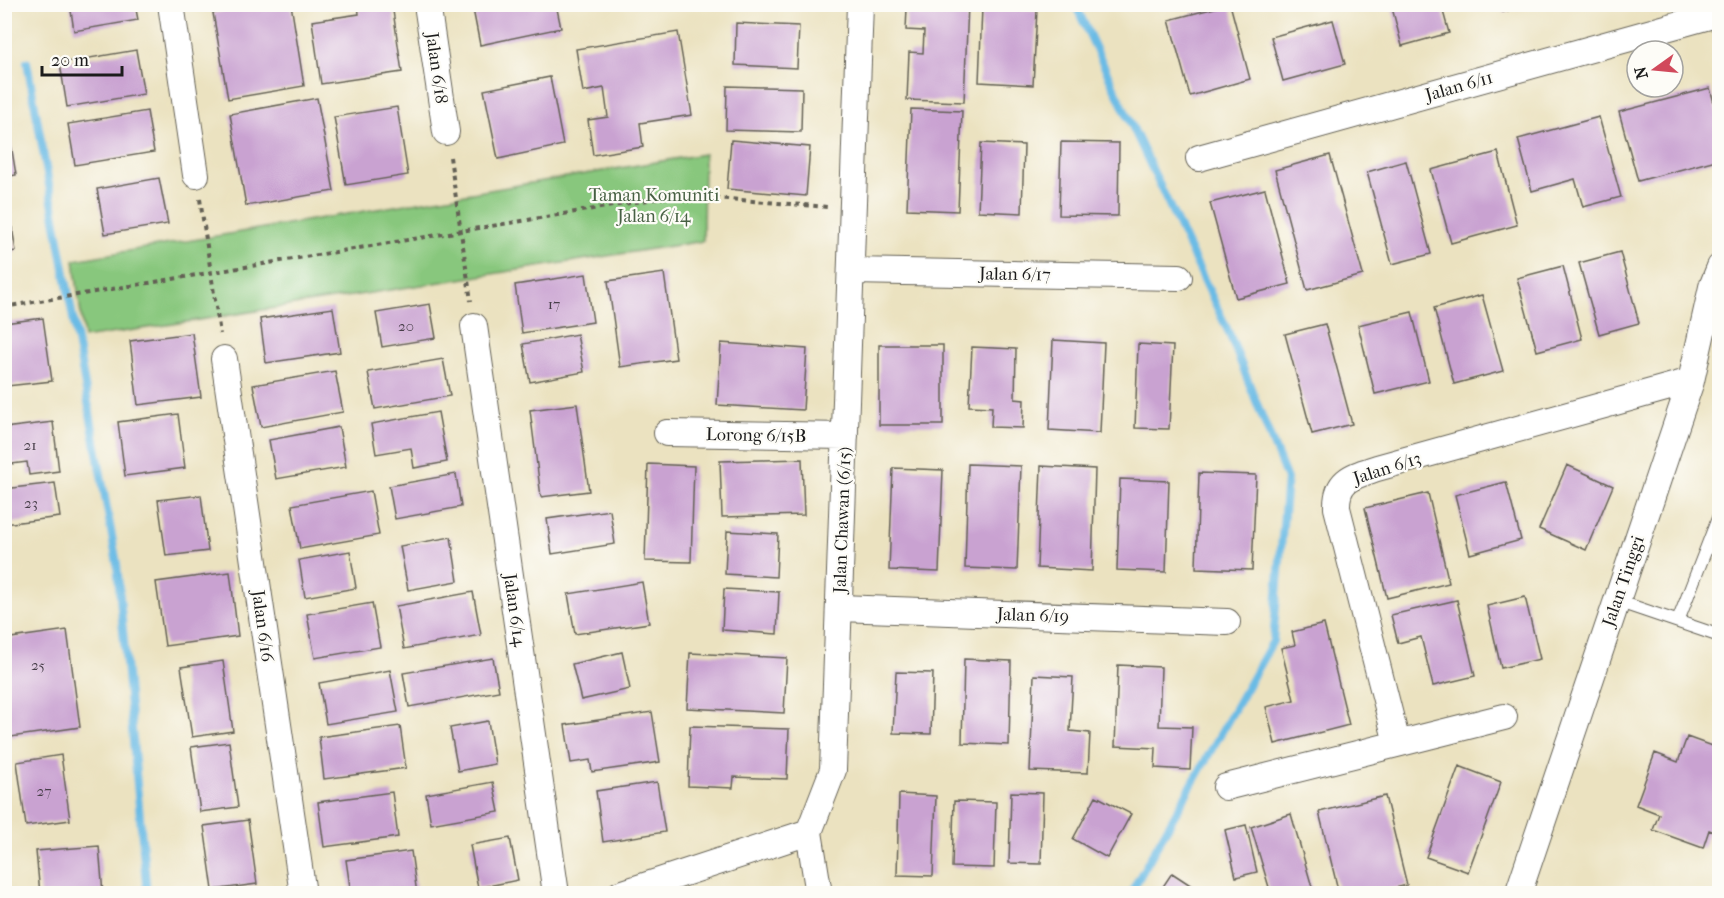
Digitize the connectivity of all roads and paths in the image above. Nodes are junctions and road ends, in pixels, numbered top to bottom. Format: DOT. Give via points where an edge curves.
graph roads {
  1 [pos="171,4"];
  2 [pos="428,4"];
  3 [pos="861,4"];
  4 [pos="1719,13"];
  5 [pos="446,132"];
  6 [pos="1199,158"];
  7 [pos="196,175"];
  8 [pos="831,208"];
  9 [pos="460,231"];
  10 [pos="851,271"];
  11 [pos="211,273"];
  12 [pos="1179,277"];
  13 [pos="1717,281"];
  14 [pos="4,307"];
  15 [pos="474,326"];
  16 [pos="224,359"];
  17 [pos="1691,381"];
  18 [pos="667,433"];
  19 [pos="845,436"];
  20 [pos="1719,513"];
  21 [pos="1617,601"];
  22 [pos="839,608"];
  23 [pos="1678,621"];
  24 [pos="1227,622"];
  25 [pos="1719,636"];
  26 [pos="1504,717"];
  27 [pos="1397,743"];
  28 [pos="1226,787"];
  29 [pos="809,832"];
  30 [pos="303,894"];
  31 [pos="556,894"];
  32 [pos="620,894"];
  33 [pos="819,894"];
  34 [pos="1518,894"];
  1 -- 7 [label="street"];
  2 -- 5 [label="street, Jalan 6/18"];
  3 -- 10 [label="street, Jalan Chawan (6/15)"];
  4 -- 6 [label="street, Jalan 6/11"];
  5 -- 9 [label="path"];
  7 -- 11 [label="path"];
  8 -- 9 [label="path" via="678,195"];
  9 -- 11 [label="path"];
  9 -- 15 [label="path"];
  10 -- 12 [label="street, Jalan 6/17"];
  10 -- 19 [label="street, Jalan Chawan (6/15)"];
  11 -- 14 [label="path"];
  11 -- 16 [label="path"];
  13 -- 17 [label="street, Jalan Tinggi"];
  15 -- 31 [label="street, Jalan 6/14"];
  16 -- 30 [label="street, Jalan 6/16"];
  17 -- 21 [label="street, Jalan Tinggi"];
  17 -- 27 [label="street, Jalan 6/13" via="1377,468 1347,480 1340,488 1337,508"];
  18 -- 19 [label="street, Lorong 6/15B"];
  19 -- 22 [label="street, Jalan Chawan (6/15)"];
  20 -- 23 [label="lane"];
  21 -- 23 [label="lane"];
  21 -- 34 [label="street, Jalan Tinggi"];
  22 -- 24 [label="street, Jalan 6/19"];
  22 -- 29 [label="street, Jalan Chawan (6/15)" via="832,770"];
  23 -- 25 [label="lane"];
  26 -- 27 [label="street"];
  27 -- 28 [label="street"];
  29 -- 32 [label="street"];
  29 -- 33 [label="street"];
}
